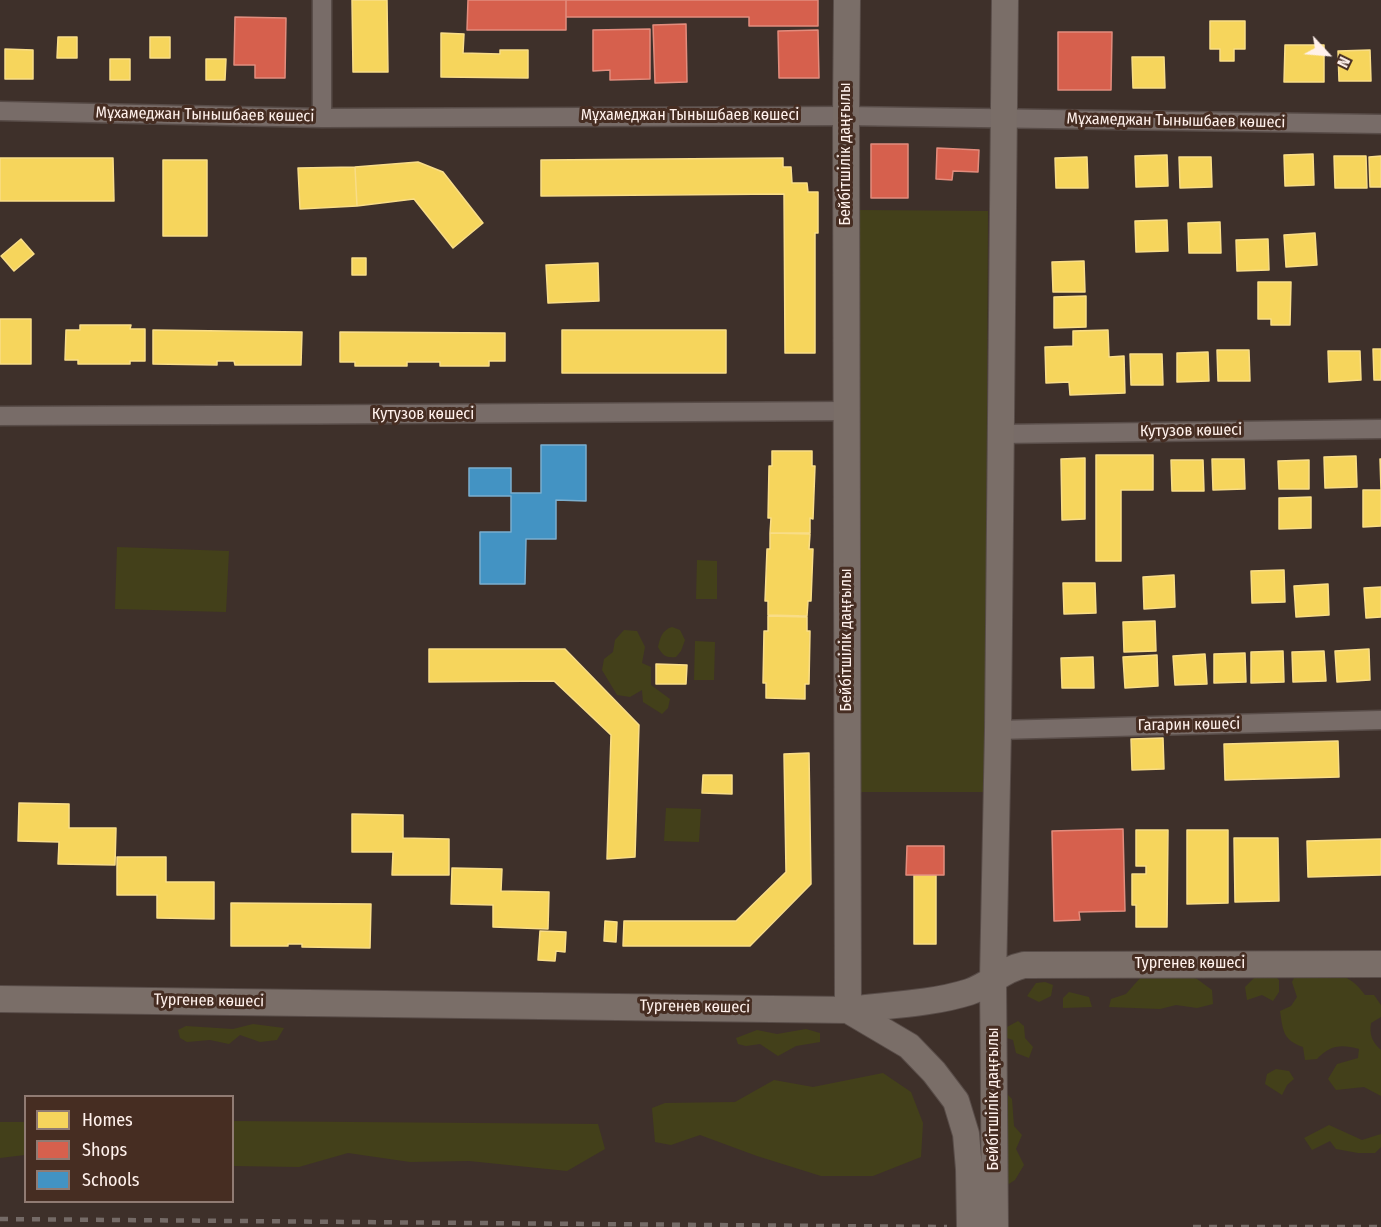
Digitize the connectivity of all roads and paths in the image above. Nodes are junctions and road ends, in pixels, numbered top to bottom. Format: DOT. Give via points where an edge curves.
graph roads {
  1 [pos="321,0"];
  2 [pos="848,0"];
  3 [pos="1005,0"];
  4 [pos="0,111"];
  5 [pos="846,116"];
  6 [pos="322,118"];
  7 [pos="1004,118"];
  8 [pos="1381,124"];
  9 [pos="846,411"];
  10 [pos="0,416"];
  11 [pos="1381,429"];
  12 [pos="1000,434"];
  13 [pos="1381,720"];
  14 [pos="998,730"];
  15 [pos="1381,964"];
  16 [pos="993,979"];
  17 [pos="0,999"];
  18 [pos="848,1010"];
  19 [pos="970,1227"];
  20 [pos="995,1227"];
  1 -- 6 [label="street"];
  2 -- 5 [label="main road, Бейбітшілік даңғылы"];
  3 -- 7 [label="main road, Бейбітшілік даңғылы"];
  4 -- 6 [label="street, Мұхамеджан Тынышбаев көшесі"];
  5 -- 6 [label="street, Мұхамеджан Тынышбаев көшесі"];
  5 -- 7 [label="street, Мұхамеджан Тынышбаев көшесі"];
  5 -- 9 [label="main road, Бейбітшілік даңғылы"];
  7 -- 8 [label="street, Мұхамеджан Тынышбаев көшесі"];
  7 -- 12 [label="main road, Бейбітшілік даңғылы"];
  9 -- 10 [label="street, Кутузов көшесі"];
  9 -- 18 [label="main road, Бейбітшілік даңғылы"];
  11 -- 12 [label="street, Кутузов көшесі"];
  12 -- 14 [label="main road, Бейбітшілік даңғылы"];
  13 -- 14 [label="street, Гагарин көшесі"];
  14 -- 16 [label="main road, Бейбітшілік даңғылы"];
  15 -- 16 [label="main road, Тургенев көшесі" via="1024,965"];
  16 -- 18 [label="main road, Тургенев көшесі" via="950,998"];
  16 -- 20 [label="main road, Бейбітшілік даңғылы"];
  17 -- 18 [label="main road, Тургенев көшесі"];
  18 -- 19 [label="main road, Бейбітшілік даңғылы" via="909,1046 956,1101 966,1134"];
}
